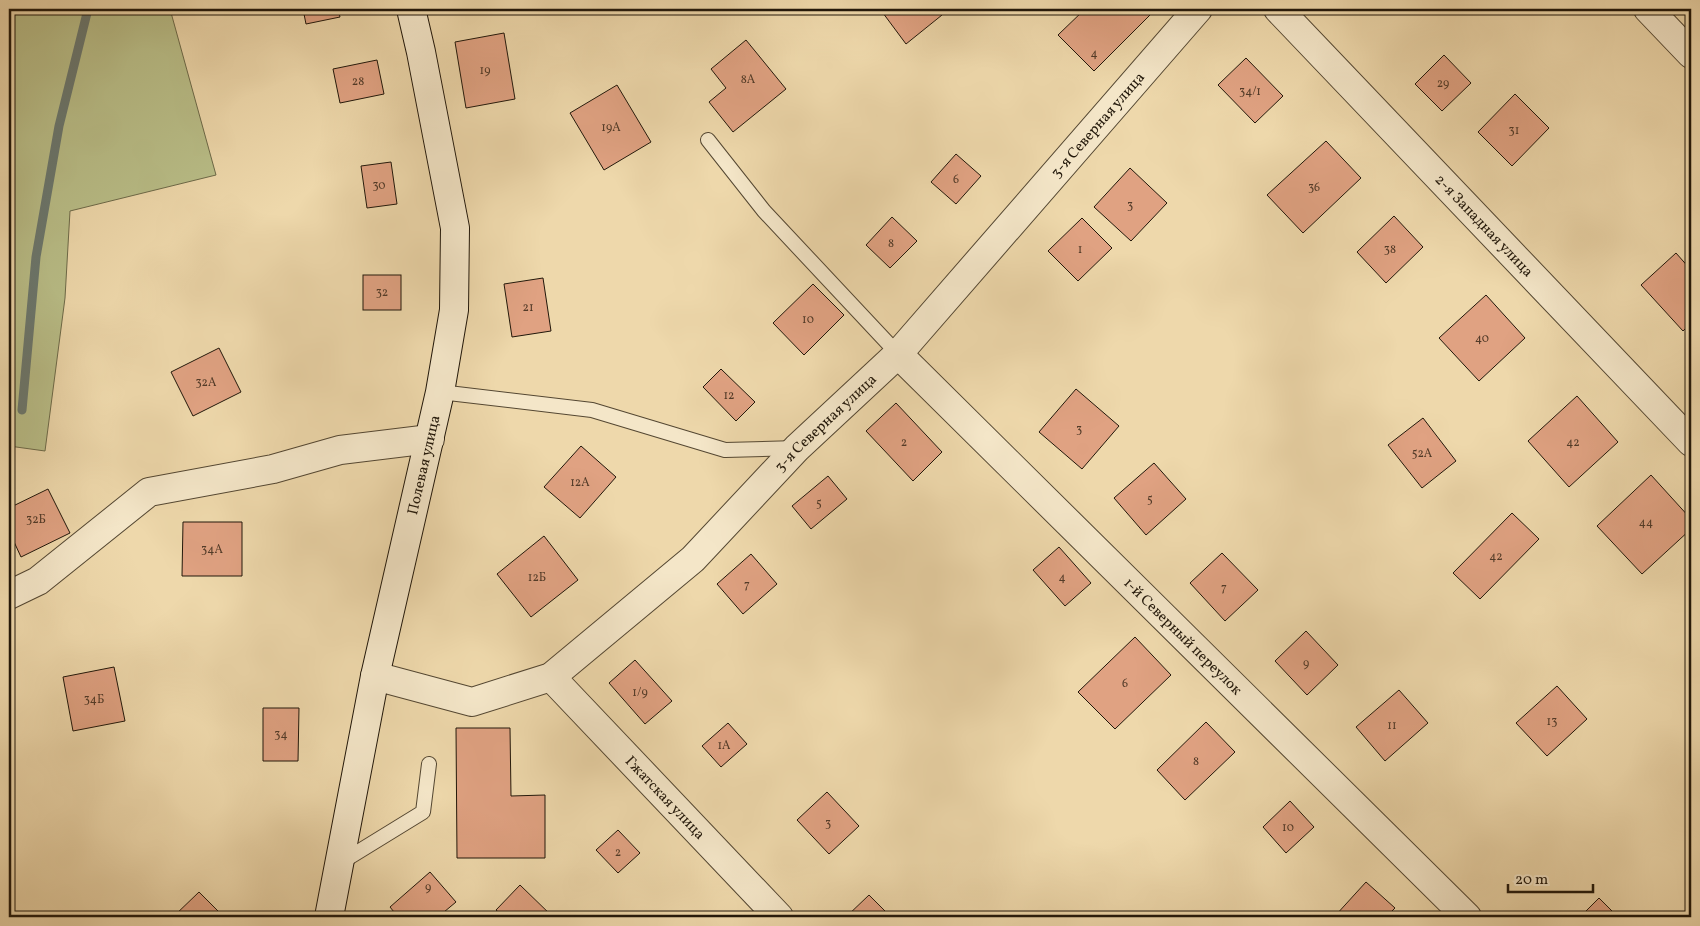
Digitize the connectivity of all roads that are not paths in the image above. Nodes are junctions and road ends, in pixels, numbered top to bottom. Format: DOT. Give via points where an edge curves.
graph roads {
  1 [pos="411,9"];
  2 [pos="1198,9"];
  3 [pos="1278,9"];
  4 [pos="1648,9"];
  5 [pos="1691,54"];
  6 [pos="708,140"];
  7 [pos="898,354"];
  8 [pos="440,392"];
  9 [pos="430,439"];
  10 [pos="1691,442"];
  11 [pos="797,448"];
  12 [pos="9,595"];
  13 [pos="375,676"];
  14 [pos="551,677"];
  15 [pos="429,764"];
  16 [pos="339,863"];
  17 [pos="328,917"];
  18 [pos="779,917"];
  19 [pos="1467,917"];
  1 -- 8 [label="street, Полевая улица" via="455,228 454,310"];
  2 -- 7 [label="street, 3-я Северная улица"];
  3 -- 10 [label="street, 2-я Западная улица"];
  4 -- 5 [label="street"];
  6 -- 7 [label="lane" via="764,211"];
  7 -- 11 [label="street, 3-я Северная улица"];
  7 -- 19 [label="street, 1-й Северный переулок"];
  8 -- 9 [label="street, Полевая улица"];
  8 -- 11 [label="lane" via="592,410 725,450"];
  9 -- 12 [label="street" via="340,450 273,469 149,492 38,581"];
  9 -- 13 [label="street, Полевая улица"];
  11 -- 14 [label="street, 3-я Северная улица" via="693,559"];
  13 -- 14 [label="street, 3-я Северная улица" via="472,702"];
  13 -- 16 [label="street, Полевая улица"];
  14 -- 18 [label="street, Гжатская улица"];
  15 -- 16 [label="lane" via="423,812"];
  16 -- 17 [label="street, Полевая улица"];
}
